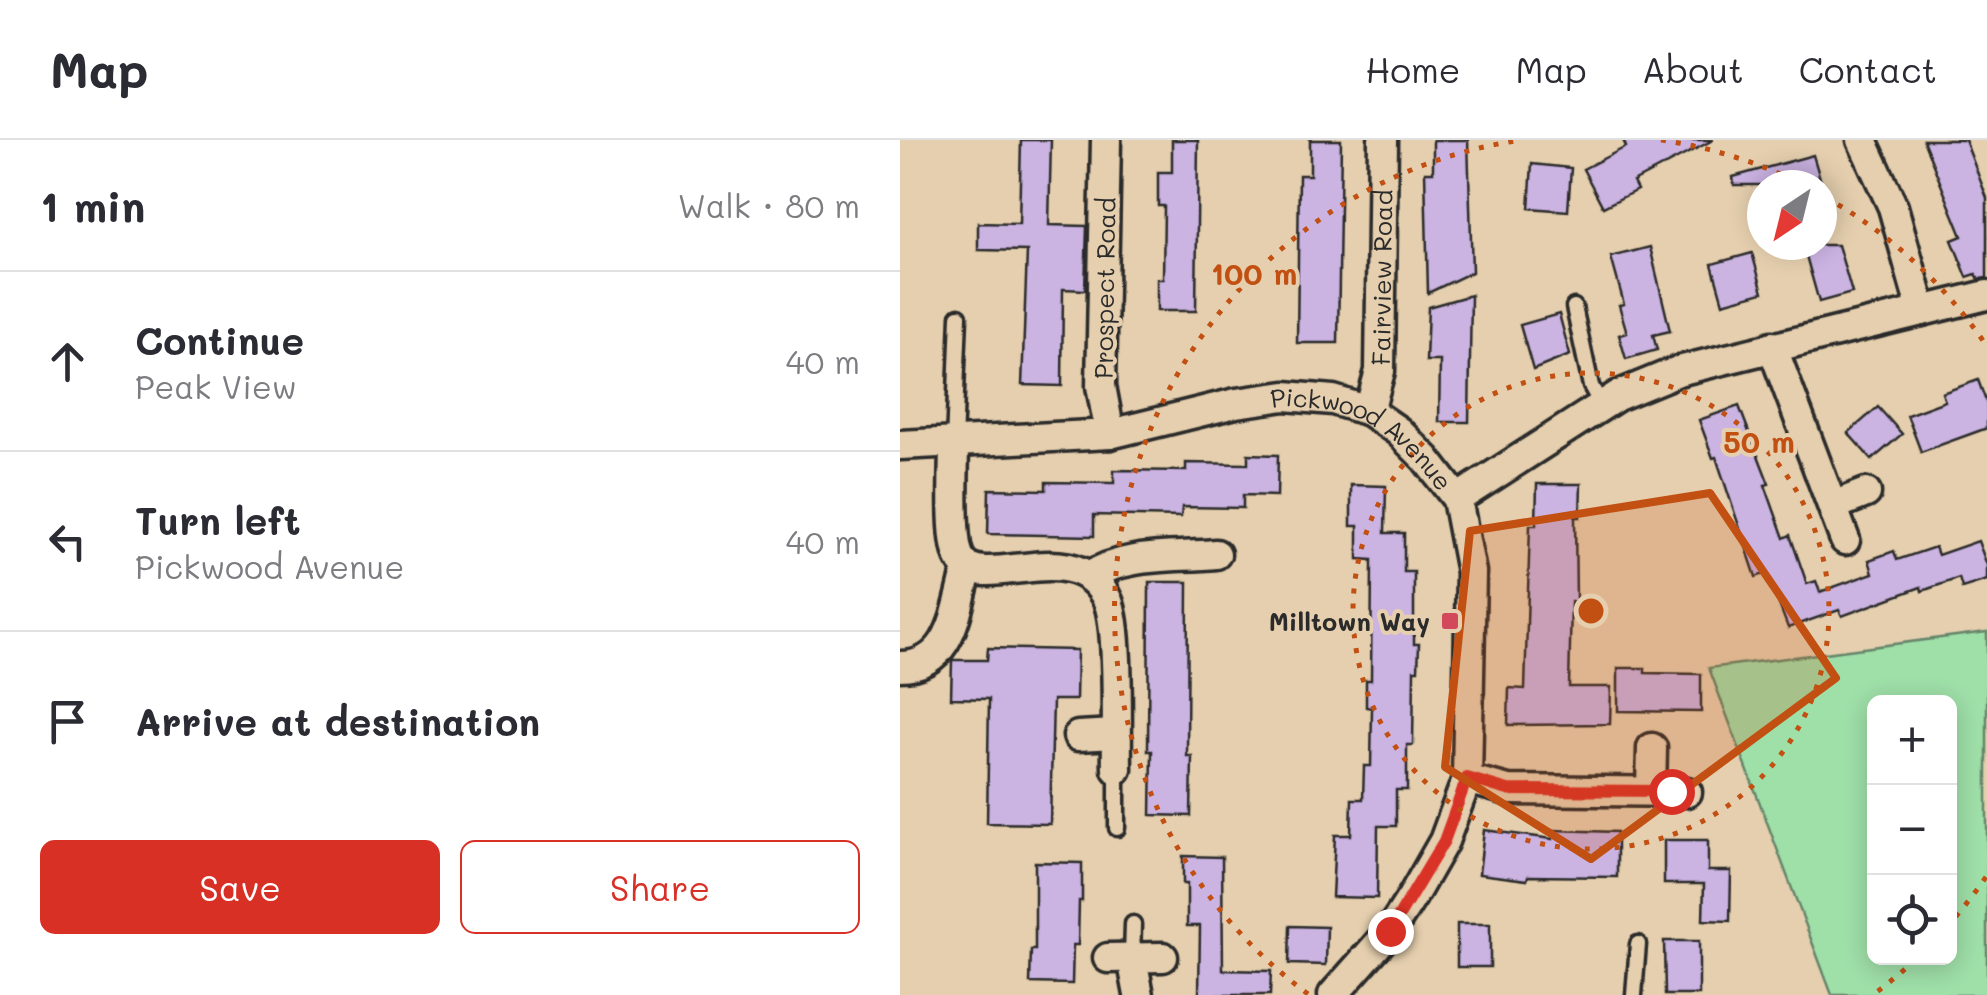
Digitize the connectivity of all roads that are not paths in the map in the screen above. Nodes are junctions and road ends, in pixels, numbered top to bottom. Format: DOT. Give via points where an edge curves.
graph roads {
  1 [pos="1106,140"];
  2 [pos="1383,140"];
  3 [pos="1862,140"];
  4 [pos="1987,295"];
  5 [pos="1574,307"];
  6 [pos="1922,311"];
  7 [pos="958,316"];
  8 [pos="1772,346"];
  9 [pos="1602,406"];
  10 [pos="1369,411"];
  11 [pos="1110,434"];
  12 [pos="954,444"];
  13 [pos="900,445"];
  14 [pos="1866,493"];
  15 [pos="1457,500"];
  16 [pos="1833,506"];
  17 [pos="1846,540"];
  18 [pos="1216,554"];
  19 [pos="968,568"];
  20 [pos="1088,577"];
  21 [pos="900,666"];
  22 [pos="1116,734"];
  23 [pos="1078,736"];
  24 [pos="1652,748"];
  25 [pos="1117,768"];
  26 [pos="1467,778"];
  27 [pos="1651,790"];
  28 [pos="1687,792"];
  29 [pos="1117,828"];
  30 [pos="1133,924"];
  31 [pos="1638,944"];
  32 [pos="1163,957"];
  33 [pos="1120,958"];
  34 [pos="1139,995"];
  35 [pos="1334,995"];
  36 [pos="1634,995"];
  1 -- 11 [label="street, Prospect Road" via="1102,386"];
  2 -- 10 [label="street, Fairview Road" via="1380,371"];
  3 -- 6 [label="street" via="1893,207"];
  4 -- 6 [label="street"];
  5 -- 9 [label="lane" via="1591,386"];
  6 -- 8 [label="street"];
  7 -- 12 [label="lane"];
  8 -- 9 [label="street" via="1678,371"];
  8 -- 16 [label="street"];
  9 -- 15 [label="street"];
  10 -- 11 [label="street, Pickwood Avenue" via="1285,396"];
  10 -- 15 [label="street, Pickwood Avenue" via="1412,445"];
  11 -- 12 [label="street, Pickwood Avenue"];
  12 -- 13 [label="street, Pickwood Avenue"];
  12 -- 19 [label="street" via="956,538"];
  14 -- 16 [label="street"];
  15 -- 26 [label="street, Pickwood Avenue" via="1471,572"];
  16 -- 17 [label="street"];
  18 -- 20 [label="street" via="1124,562"];
  19 -- 20 [label="street" via="1047,564"];
  19 -- 21 [label="street" via="939,652 921,666"];
  20 -- 22 [label="street" via="1108,600 1113,628"];
  22 -- 23 [label="street"];
  22 -- 25 [label="street"];
  24 -- 27 [label="street"];
  25 -- 29 [label="lane"];
  26 -- 27 [label="street" via="1508,790"];
  26 -- 35 [label="street, Pickwood Avenue" via="1444,841 1412,897"];
  27 -- 28 [label="street"];
  30 -- 33 [label="lane"];
  31 -- 36 [label="lane"];
  32 -- 33 [label="street"];
  33 -- 34 [label="street"];
}
